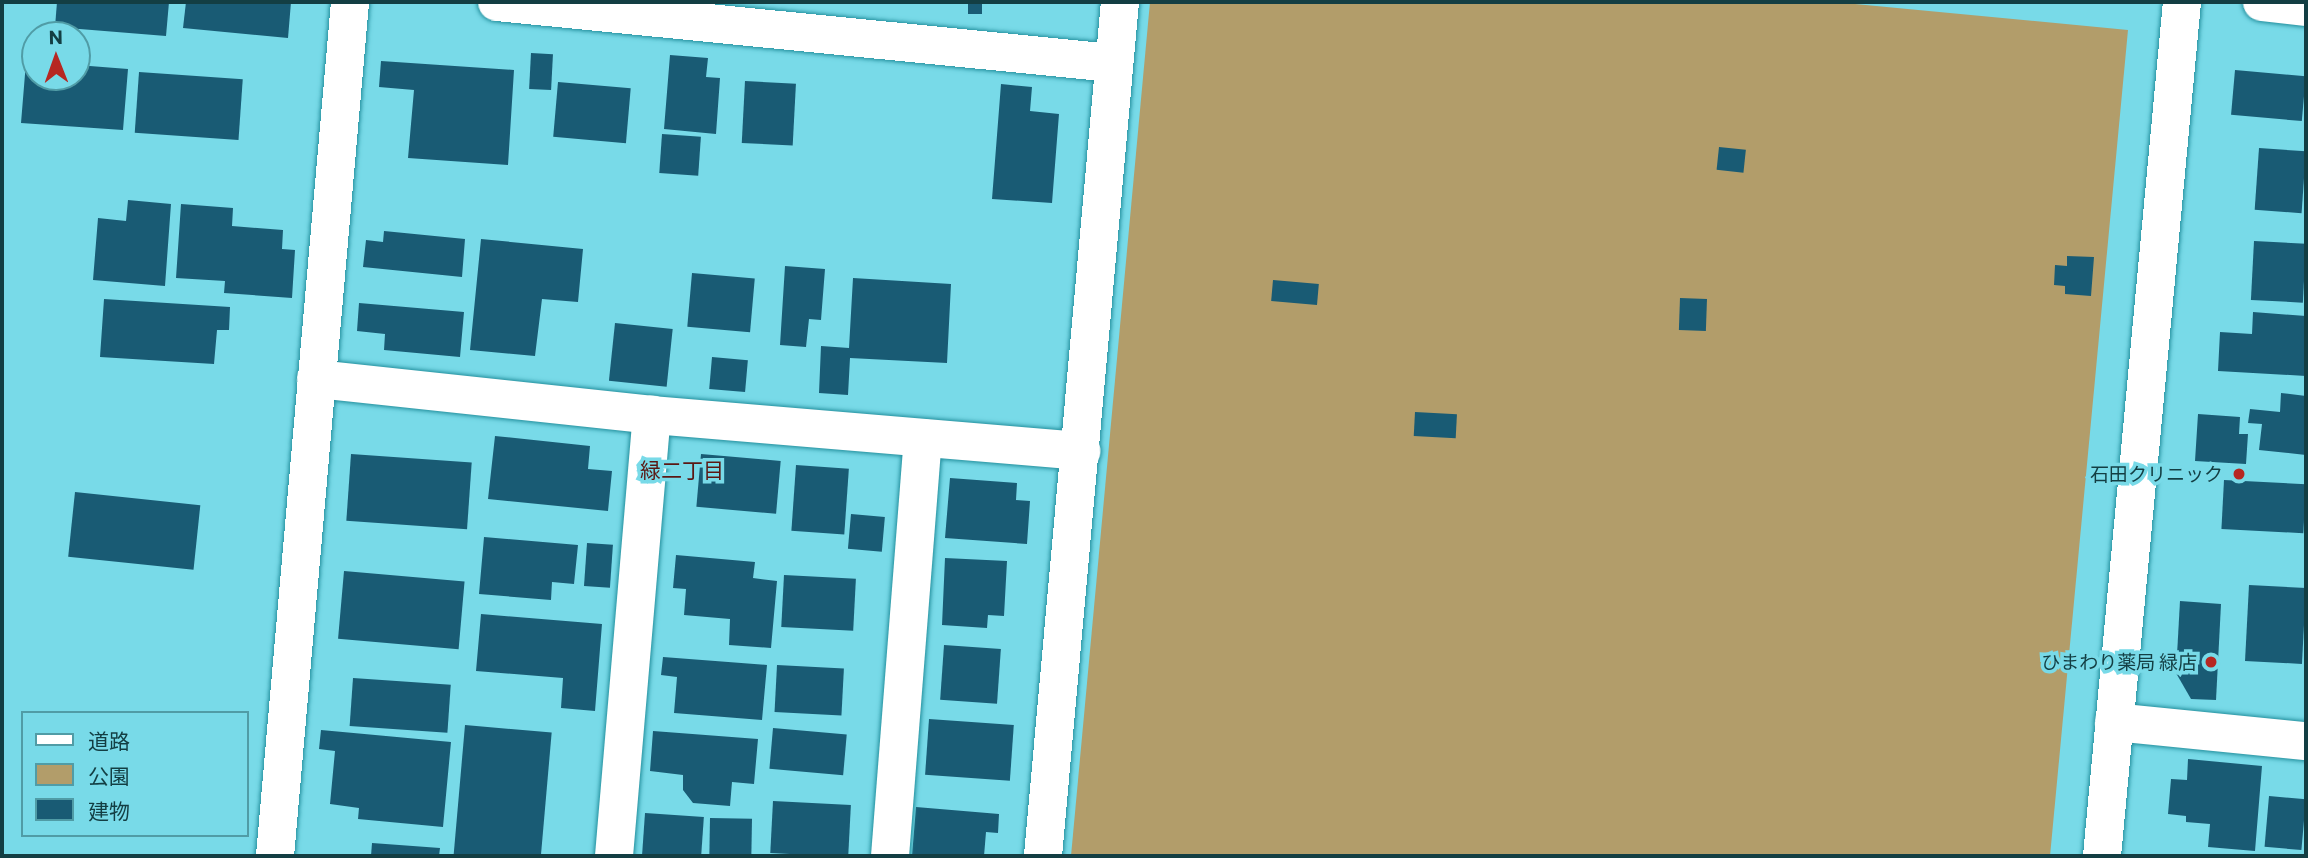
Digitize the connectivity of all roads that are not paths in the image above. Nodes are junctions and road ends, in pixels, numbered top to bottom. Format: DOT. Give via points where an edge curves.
graph roads {
  1 [pos="350,2"];
  2 [pos="497,2"];
  3 [pos="1120,2"];
  4 [pos="2182,2"];
  5 [pos="2262,2"];
  6 [pos="2306,7"];
  7 [pos="1113,63"];
  8 [pos="316,380"];
  9 [pos="652,415"];
  10 [pos="923,438"];
  11 [pos="1081,451"];
  12 [pos="2114,722"];
  13 [pos="2306,741"];
  14 [pos="275,856"];
  15 [pos="614,856"];
  16 [pos="890,856"];
  17 [pos="1043,856"];
  18 [pos="2102,856"];
  1 -- 8 [label="street"];
  2 -- 7 [label="street"];
  3 -- 7 [label="street"];
  4 -- 12 [label="street"];
  5 -- 6 [label="street"];
  7 -- 11 [label="street"];
  8 -- 9 [label="street"];
  8 -- 14 [label="street"];
  9 -- 10 [label="street"];
  9 -- 15 [label="street"];
  10 -- 11 [label="street"];
  10 -- 16 [label="street"];
  11 -- 17 [label="street"];
  12 -- 13 [label="street"];
  12 -- 18 [label="street"];
}
